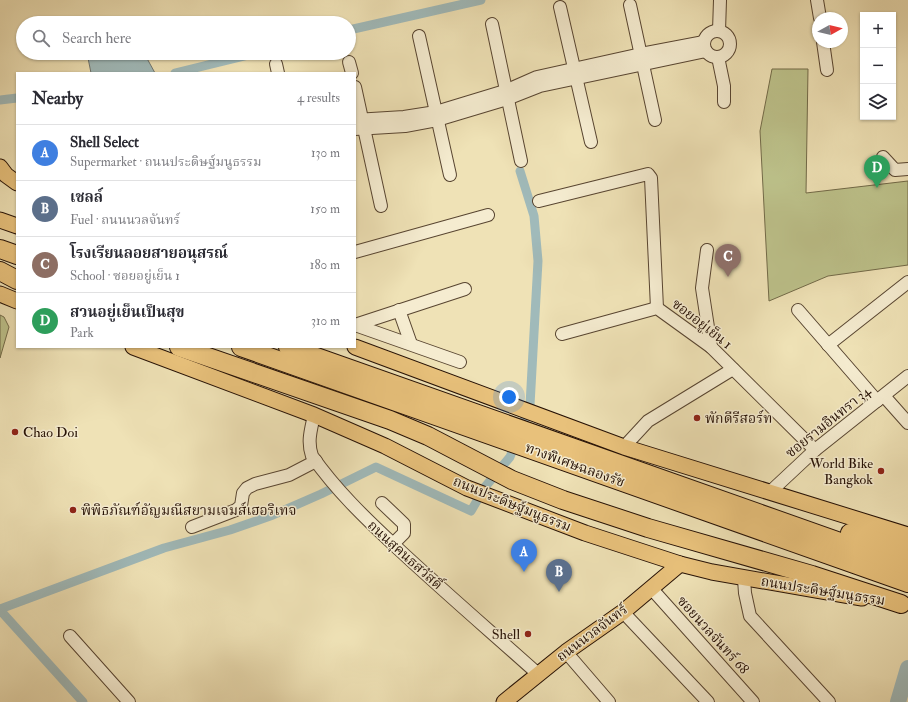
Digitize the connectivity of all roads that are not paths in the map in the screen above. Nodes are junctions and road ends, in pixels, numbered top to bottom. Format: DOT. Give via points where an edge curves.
graph roads {
  1 [pos="720,0"];
  2 [pos="817,0"];
  3 [pos="630,5"];
  4 [pos="560,7"];
  5 [pos="819,12"];
  6 [pos="492,24"];
  7 [pos="719,31"];
  8 [pos="418,36"];
  9 [pos="705,47"];
  10 [pos="824,48"];
  11 [pos="718,57"];
  12 [pos="642,59"];
  13 [pos="827,70"];
  14 [pos="576,73"];
  15 [pos="506,95"];
  16 [pos="356,96"];
  17 [pos="724,102"];
  18 [pos="437,116"];
  19 [pos="655,120"];
  20 [pos="359,125"];
  21 [pos="591,142"];
  22 [pos="883,156"];
  23 [pos="521,161"];
  24 [pos="0,167"];
  25 [pos="908,169"];
  26 [pos="450,175"];
  27 [pos="16,182"];
  28 [pos="539,201"];
  29 [pos="381,206"];
  30 [pos="488,215"];
  31 [pos="0,220"];
  32 [pos="16,226"];
  33 [pos="0,249"];
  34 [pos="707,250"];
  35 [pos="356,252"];
  36 [pos="16,255"];
  37 [pos="0,264"];
  38 [pos="16,270"];
  39 [pos="0,271"];
  40 [pos="16,279"];
  41 [pos="908,282"];
  42 [pos="465,290"];
  43 [pos="0,294"];
  44 [pos="16,301"];
  45 [pos="657,308"];
  46 [pos="399,310"];
  47 [pos="798,310"];
  48 [pos="356,325"];
  49 [pos="356,325"];
  50 [pos="562,334"];
  51 [pos="411,344"];
  52 [pos="828,345"];
  53 [pos="356,347"];
  54 [pos="711,347"];
  55 [pos="136,348"];
  56 [pos="182,348"];
  57 [pos="244,348"];
  58 [pos="291,348"];
  59 [pos="460,362"];
  60 [pos="733,369"];
  61 [pos="908,376"];
  62 [pos="880,399"];
  63 [pos="314,415"];
  64 [pos="908,423"];
  65 [pos="624,447"];
  66 [pos="815,450"];
  67 [pos="316,461"];
  68 [pos="769,493"];
  69 [pos="382,503"];
  70 [pos="778,518"];
  71 [pos="192,527"];
  72 [pos="908,535"];
  73 [pos="393,544"];
  74 [pos="908,551"];
  75 [pos="680,564"];
  76 [pos="908,566"];
  77 [pos="744,579"];
  78 [pos="908,583"];
  79 [pos="651,588"];
  80 [pos="904,605"];
  81 [pos="622,612"];
  82 [pos="70,636"];
  83 [pos="566,652"];
  84 [pos="538,674"];
  85 [pos="129,702"];
  86 [pos="504,702"];
  87 [pos="609,702"];
  88 [pos="708,702"];
  89 [pos="753,702"];
  90 [pos="829,702"];
  1 -- 7 [label="street"];
  2 -- 5 [label="street"];
  3 -- 12 [label="street"];
  4 -- 14 [label="street"];
  6 -- 15 [label="street"];
  7 -- 9 [label="street" via="709,34"];
  7 -- 11 [label="street" via="728,38 730,44 724,55"];
  8 -- 18 [label="street"];
  9 -- 11 [label="street" via="711,56"];
  9 -- 12 [label="street"];
  10 -- 13 [label="street"];
  11 -- 17 [label="street" via="724,86"];
  12 -- 14 [label="street"];
  12 -- 19 [label="street"];
  14 -- 15 [label="street"];
  14 -- 21 [label="street"];
  15 -- 18 [label="street"];
  15 -- 23 [label="street"];
  16 -- 20 [label="street"];
  18 -- 20 [label="street" via="405,126"];
  18 -- 26 [label="street"];
  20 -- 29 [label="street"];
  22 -- 25 [label="street" via="895,170"];
  24 -- 27 [label="main road" via="6,176"];
  28 -- 45 [label="street" via="648,174 651,178"];
  30 -- 35 [label="street"];
  31 -- 32 [label="main road"];
  33 -- 36 [label="highway"];
  34 -- 54 [label="street" via="702,288"];
  37 -- 38 [label="highway"];
  39 -- 40 [label="highway"];
  41 -- 52 [label="street"];
  42 -- 46 [label="street"];
  43 -- 44 [label="main road"];
  45 -- 50 [label="street, ซอยอยู่เย็น 1"];
  45 -- 54 [label="street, ซอยอยู่เย็น 1"];
  46 -- 48 [label="street"];
  46 -- 51 [label="street"];
  47 -- 52 [label="street"];
  49 -- 51 [label="street"];
  51 -- 59 [label="street"];
  52 -- 62 [label="street"];
  53 -- 65 [label="main road"];
  54 -- 60 [label="street, ซอยอยู่เย็น 1"];
  55 -- 63 [label="main road, ถนนประดิษฐ์มนูธรรม"];
  56 -- 80 [label="highway" via="390,420 428,436 498,473 562,500"];
  57 -- 78 [label="highway, ทางพิเศษฉลองรัช"];
  58 -- 70 [label="highway, ทางพิเศษฉลองรัช"];
  60 -- 65 [label="street" via="648,421"];
  60 -- 66 [label="street, ซอยอยู่เย็น 1"];
  61 -- 62 [label="street, ซอยรามอินทรา 34"];
  62 -- 64 [label="street"];
  62 -- 66 [label="street, ซอยรามอินทรา 34"];
  63 -- 67 [label="street, ถนนสุคนธสวัสดิ์" via="308,443"];
  63 -- 75 [label="main road, ถนนประดิษฐ์มนูธรรม" via="385,446 482,494 585,533"];
  65 -- 68 [label="main road"];
  66 -- 68 [label="street, ซอยรามอินทรา 34"];
  67 -- 71 [label="street" via="289,475 247,488 243,493 241,506 236,510"];
  67 -- 73 [label="street, ถนนสุคนธสวัสดิ์" via="336,487"];
  68 -- 72 [label="main road"];
  69 -- 73 [label="street" via="404,524 404,533"];
  70 -- 74 [label="highway" via="811,520"];
  70 -- 76 [label="highway, ทางพิเศษฉลองรัช"];
  73 -- 84 [label="street, ถนนสุคนธสวัสดิ์"];
  75 -- 77 [label="main road, ถนนประดิษฐ์มนูธรรม"];
  75 -- 79 [label="main road, ถนนนวลจันทร์"];
  77 -- 80 [label="main road, ถนนประดิษฐ์มนูธรรม"];
  77 -- 90 [label="street" via="744,593 750,616"];
  79 -- 81 [label="main road, ถนนนวลจันทร์"];
  79 -- 89 [label="street, ซอยนวลจันทร์ 68"];
  81 -- 83 [label="main road, ถนนนวลจันทร์"];
  81 -- 88 [label="street"];
  82 -- 85 [label="street"];
  83 -- 84 [label="main road, ถนนนวลจันทร์"];
  83 -- 87 [label="street"];
  84 -- 86 [label="main road, ถนนนวลจันทร์"];
}
